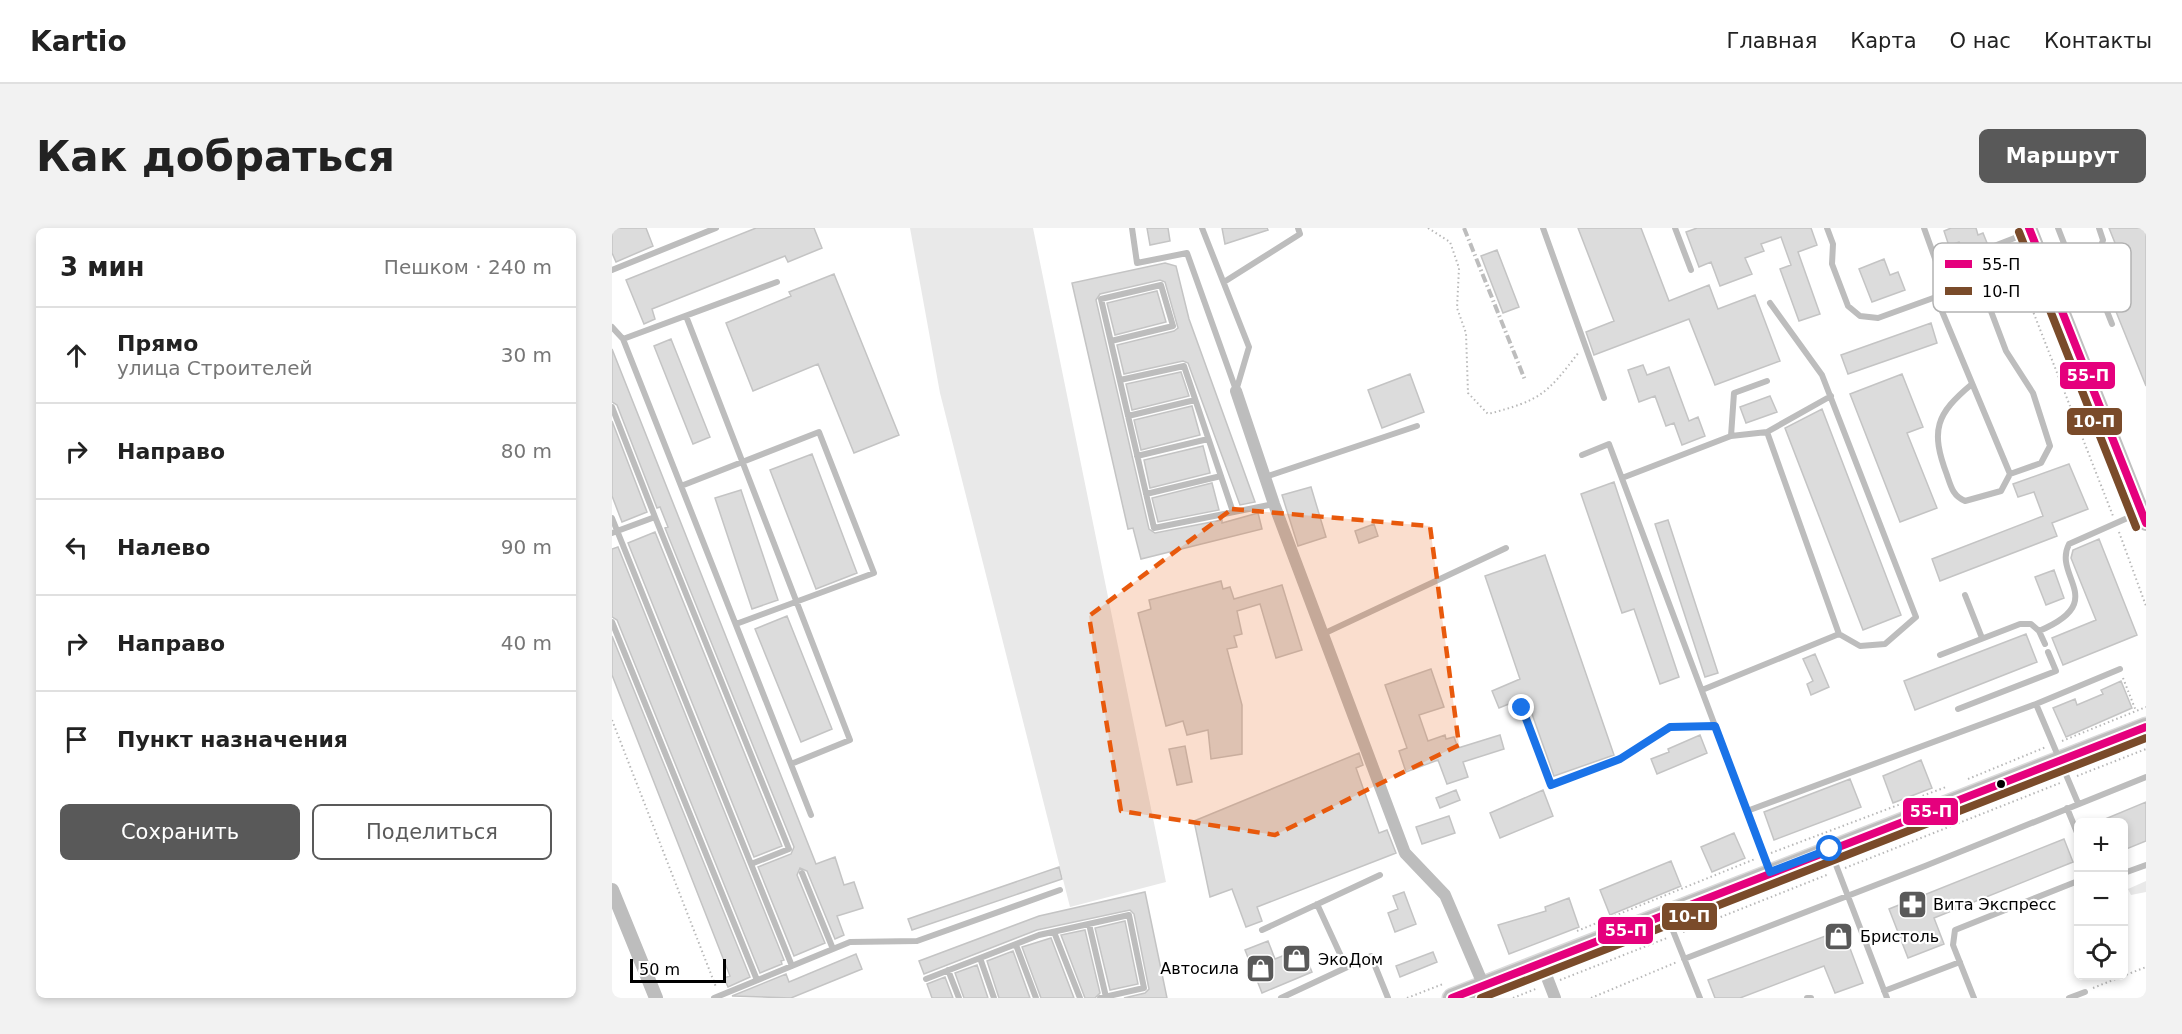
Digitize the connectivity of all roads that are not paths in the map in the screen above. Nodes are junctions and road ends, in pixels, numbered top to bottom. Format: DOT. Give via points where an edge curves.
graph roads {
  1 [pos="716,228"];
  2 [pos="1132,228"];
  3 [pos="1202,228"];
  4 [pos="1298,228"];
  5 [pos="1543,228"];
  6 [pos="1675,228"];
  7 [pos="1827,228"];
  8 [pos="1924,228"];
  9 [pos="2058,228"];
  10 [pos="2099,228"];
  11 [pos="2030,230"];
  12 [pos="2002,243"];
  13 [pos="2064,243"];
  14 [pos="2103,243"];
  15 [pos="1933,253"];
  16 [pos="612,270"];
  17 [pos="1691,270"];
  18 [pos="777,282"];
  19 [pos="1224,282"];
  20 [pos="1933,298"];
  21 [pos="1770,303"];
  22 [pos="1942,312"];
  23 [pos="1991,312"];
  24 [pos="2063,312"];
  25 [pos="2107,312"];
  26 [pos="686,316"];
  27 [pos="2112,324"];
  28 [pos="612,327"];
  29 [pos="623,339"];
  30 [pos="1111,341"];
  31 [pos="1120,380"];
  32 [pos="1767,381"];
  33 [pos="1972,384"];
  34 [pos="1236,391"];
  35 [pos="1831,396"];
  36 [pos="1605,398"];
  37 [pos="1196,400"];
  38 [pos="612,407"];
  39 [pos="1128,416"];
  40 [pos="1417,426"];
  41 [pos="1767,432"];
  42 [pos="1731,436"];
  43 [pos="1208,439"];
  44 [pos="1582,455"];
  45 [pos="1137,456"];
  46 [pos="743,462"];
  47 [pos="2010,474"];
  48 [pos="1221,476"];
  49 [pos="1265,477"];
  50 [pos="1622,478"];
  51 [pos="681,486"];
  52 [pos="1146,494"];
  53 [pos="1274,504"];
  54 [pos="1233,512"];
  55 [pos="655,517"];
  56 [pos="2144,517"];
  57 [pos="612,518"];
  58 [pos="615,532"];
  59 [pos="1506,548"];
  60 [pos="1965,595"];
  61 [pos="796,602"];
  62 [pos="612,622"];
  63 [pos="735,624"];
  64 [pos="2039,631"];
  65 [pos="1323,634"];
  66 [pos="1839,634"];
  67 [pos="1982,638"];
  68 [pos="2045,644"];
  69 [pos="2048,652"];
  70 [pos="1940,655"];
  71 [pos="2120,669"];
  72 [pos="1702,690"];
  73 [pos="2036,704"];
  74 [pos="1522,708"];
  75 [pos="1958,709"];
  76 [pos="1715,726"];
  77 [pos="2146,728"];
  78 [pos="2057,751"];
  79 [pos="791,764"];
  80 [pos="2146,777"];
  81 [pos="2078,803"];
  82 [pos="2067,808"];
  83 [pos="1747,811"];
  84 [pos="811,815"];
  85 [pos="2074,824"];
  86 [pos="1830,849"];
  87 [pos="751,864"];
  88 [pos="1767,864"];
  89 [pos="2146,865"];
  90 [pos="2127,872"];
  91 [pos="802,873"];
  92 [pos="1380,875"];
  93 [pos="2074,883"];
  94 [pos="612,890"];
  95 [pos="1060,890"];
  96 [pos="1847,895"];
  97 [pos="1317,904"];
  98 [pos="1666,912"];
  99 [pos="1089,924"];
  100 [pos="1262,930"];
  101 [pos="1054,932"];
  102 [pos="1016,945"];
  103 [pos="832,949"];
  104 [pos="980,958"];
  105 [pos="1684,959"];
  106 [pos="1541,962"];
  107 [pos="1960,962"];
  108 [pos="792,966"];
  109 [pos="1346,968"];
  110 [pos="948,970"];
  111 [pos="926,979"];
  112 [pos="757,980"];
  113 [pos="1450,990"];
  114 [pos="1487,992"];
  115 [pos="2085,992"];
  116 [pos="1884,996"];
  117 [pos="716,997"];
  118 [pos="1103,997"];
  119 [pos="656,998"];
  120 [pos="959,998"];
  121 [pos="994,998"];
  122 [pos="1036,998"];
  123 [pos="1080,998"];
  124 [pos="1281,998"];
  125 [pos="1388,998"];
  126 [pos="1555,998"];
  127 [pos="1700,998"];
  128 [pos="1974,998"];
  129 [pos="2069,998"];
  1 -- 16 [label="lane"];
  2 -- 34 [label="lane" via="1137,263 1186,254"];
  3 -- 19 [label="lane"];
  4 -- 19 [label="lane" via="1300,234"];
  5 -- 36 [label="lane"];
  6 -- 17 [label="lane"];
  7 -- 20 [label="lane" via="1833,244 1832,264 1848,306 1860,316 1878,318"];
  8 -- 15 [label="lane"];
  9 -- 13 [label="lane"];
  10 -- 14 [label="lane"];
  11 -- 12 [label="lane"];
  18 -- 26 [label="lane"];
  19 -- 34 [label="lane" via="1249,347"];
  21 -- 35 [label="lane" via="1822,375"];
  22 -- 33 [label="lane"];
  23 -- 47 [label="lane" via="2006,351 2033,393 2049,439 2049,453 2041,463"];
  24 -- 56 [label="main road"];
  25 -- 27 [label="lane"];
  26 -- 29 [label="lane"];
  26 -- 46 [label="lane"];
  28 -- 29 [label="lane"];
  29 -- 51 [label="lane"];
  30 -- 30 [label="lane" via="1101,299 1161,285 1173,326"];
  30 -- 31 [label="lane"];
  31 -- 37 [label="lane" via="1184,366"];
  31 -- 39 [label="lane"];
  32 -- 42 [label="lane" via="1734,393"];
  33 -- 47 [label="lane"];
  33 -- 47 [label="lane" via="1950,402 1939,427 1937,450 1953,493 1971,501 2001,491"];
  34 -- 49 [label="street"];
  35 -- 41 [label="lane"];
  35 -- 66 [label="lane" via="1916,617 1885,644 1860,646"];
  37 -- 39 [label="lane"];
  37 -- 43 [label="lane"];
  38 -- 55 [label="lane"];
  39 -- 45 [label="lane"];
  40 -- 49 [label="lane"];
  41 -- 42 [label="lane"];
  41 -- 66 [label="lane"];
  42 -- 50 [label="lane"];
  43 -- 45 [label="lane"];
  43 -- 48 [label="lane"];
  44 -- 50 [label="lane" via="1610,444"];
  45 -- 52 [label="lane"];
  46 -- 51 [label="lane"];
  46 -- 61 [label="lane"];
  46 -- 61 [label="lane" via="819,432 874,573"];
  48 -- 52 [label="lane"];
  48 -- 54 [label="lane"];
  49 -- 53 [label="street"];
  50 -- 72 [label="lane"];
  51 -- 63 [label="lane"];
  52 -- 54 [label="lane" via="1154,528"];
  53 -- 54 [label="lane"];
  53 -- 65 [label="street"];
  55 -- 58 [label="lane"];
  55 -- 87 [label="lane" via="789,849"];
  56 -- 64 [label="lane" via="2116,523 2069,544 2065,558 2075,588 2072,607 2059,623"];
  57 -- 58 [label="lane"];
  58 -- 87 [label="lane"];
  59 -- 65 [label="lane"];
  60 -- 67 [label="lane"];
  61 -- 63 [label="lane"];
  61 -- 79 [label="lane" via="850,740"];
  62 -- 112 [label="lane"];
  63 -- 79 [label="lane"];
  64 -- 67 [label="lane" via="2031,624 2019,624"];
  64 -- 68 [label="lane"];
  65 -- 114 [label="street" via="1405,853 1445,895"];
  66 -- 72 [label="lane"];
  67 -- 70 [label="lane"];
  69 -- 75 [label="lane" via="2056,671"];
  71 -- 73 [label="lane"];
  72 -- 76 [label="lane"];
  73 -- 78 [label="lane"];
  73 -- 83 [label="lane"];
  74 -- 76 [label="lane" via="1551,785 1620,759 1670,727"];
  76 -- 83 [label="lane"];
  77 -- 78 [label="main road"];
  78 -- 81 [label="lane"];
  78 -- 86 [label="main road"];
  79 -- 84 [label="lane"];
  80 -- 81 [label="lane"];
  81 -- 82 [label="lane"];
  82 -- 85 [label="lane"];
  82 -- 96 [label="lane"];
  83 -- 88 [label="lane"];
  86 -- 88 [label="main road"];
  86 -- 96 [label="lane"];
  87 -- 108 [label="lane"];
  88 -- 98 [label="main road"];
  89 -- 90 [label="lane"];
  91 -- 103 [label="lane"];
  92 -- 97 [label="lane"];
  93 -- 107 [label="lane" via="1958,928 1952,941"];
  94 -- 119 [label="street"];
  95 -- 103 [label="lane" via="916,941 850,942"];
  96 -- 105 [label="lane"];
  96 -- 116 [label="lane"];
  97 -- 100 [label="lane"];
  97 -- 109 [label="lane"];
  98 -- 105 [label="lane"];
  98 -- 106 [label="main road"];
  99 -- 101 [label="lane"];
  99 -- 118 [label="lane"];
  99 -- 118 [label="lane" via="1129,915 1144,988"];
  101 -- 102 [label="lane"];
  101 -- 123 [label="lane"];
  102 -- 104 [label="lane"];
  102 -- 122 [label="lane"];
  103 -- 108 [label="lane"];
  104 -- 110 [label="lane"];
  104 -- 121 [label="lane"];
  105 -- 127 [label="lane"];
  106 -- 114 [label="main road"];
  106 -- 126 [label="street"];
  107 -- 116 [label="lane"];
  107 -- 128 [label="lane"];
  108 -- 112 [label="lane"];
  109 -- 124 [label="lane"];
  109 -- 125 [label="lane" via="1371,956"];
  110 -- 111 [label="lane"];
  110 -- 120 [label="lane"];
  112 -- 117 [label="lane"];
  113 -- 114 [label="main road"];
  115 -- 129 [label="lane"];
}
